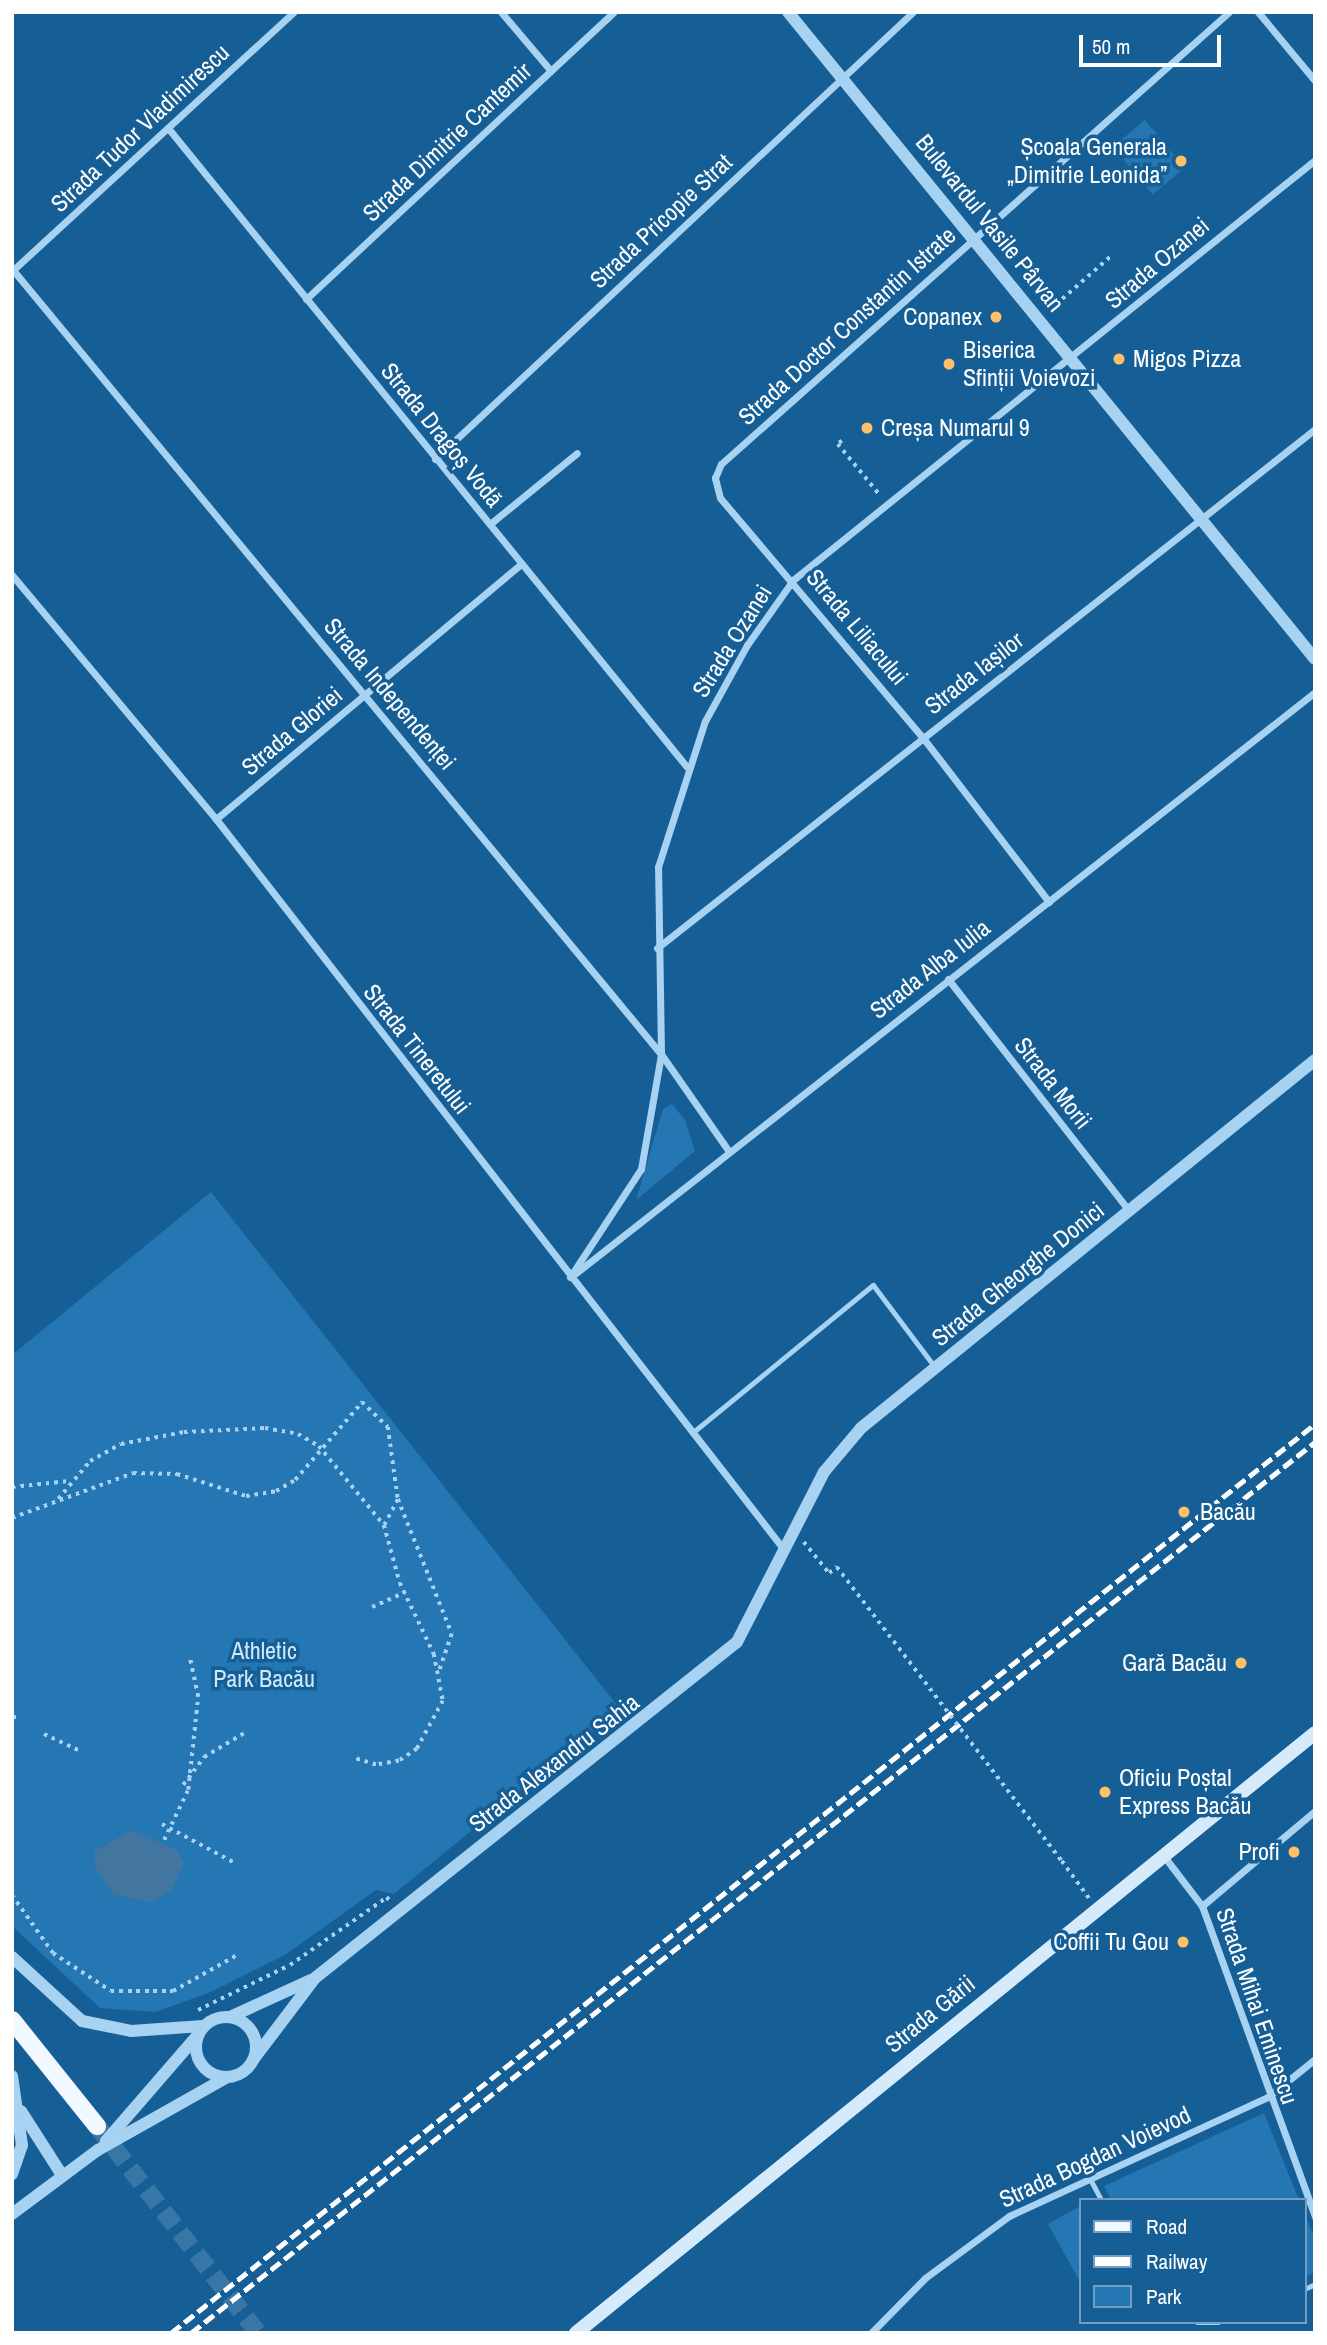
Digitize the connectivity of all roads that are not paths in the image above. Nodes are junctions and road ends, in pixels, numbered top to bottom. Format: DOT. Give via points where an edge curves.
graph roads {
  1 [pos="294,12"];
  2 [pos="501,12"];
  3 [pos="614,12"];
  4 [pos="788,12"];
  5 [pos="913,12"];
  6 [pos="1230,12"];
  7 [pos="1258,12"];
  8 [pos="551,71"];
  9 [pos="843,78"];
  10 [pos="1315,81"];
  11 [pos="168,128"];
  12 [pos="1315,160"];
  13 [pos="975,237"];
  14 [pos="13,271"];
  15 [pos="306,299"];
  16 [pos="1073,359"];
  17 [pos="1315,429"];
  18 [pos="577,453"];
  19 [pos="435,459"];
  20 [pos="715,478"];
  21 [pos="1203,516"];
  22 [pos="490,524"];
  23 [pos="521,564"];
  24 [pos="12,575"];
  25 [pos="793,580"];
  26 [pos="1315,659"];
  27 [pos="1315,692"];
  28 [pos="366,695"];
  29 [pos="923,737"];
  30 [pos="687,767"];
  31 [pos="216,819"];
  32 [pos="1049,902"];
  33 [pos="657,948"];
  34 [pos="948,979"];
  35 [pos="661,1054"];
  36 [pos="1315,1060"];
  37 [pos="729,1150"];
  38 [pos="1129,1211"];
  39 [pos="570,1277"];
  40 [pos="936,1368"];
  41 [pos="692,1433"];
  42 [pos="785,1551"];
  43 [pos="1315,1733"];
  44 [pos="1315,1811"];
  45 [pos="1163,1855"];
  46 [pos="1202,1906"];
  47 [pos="12,1957"];
  48 [pos="315,1978"];
  49 [pos="230,2017"];
  50 [pos="12,2020"];
  51 [pos="200,2031"];
  52 [pos="1315,2059"];
  53 [pos="253,2060"];
  54 [pos="12,2076"];
  55 [pos="226,2078"];
  56 [pos="1268,2097"];
  57 [pos="19,2108"];
  58 [pos="97,2126"];
  59 [pos="99,2150"];
  60 [pos="12,2174"];
  61 [pos="62,2175"];
  62 [pos="1090,2179"];
  63 [pos="1100,2198"];
  64 [pos="12,2214"];
  65 [pos="1315,2217"];
  66 [pos="576,2333"];
  67 [pos="871,2333"];
  1 -- 11 [label="street, Strada Tudor Vladimirescu"];
  2 -- 8 [label="street"];
  3 -- 8 [label="street, Strada Dimitrie Cantemir"];
  4 -- 9 [label="street, Bulevardul Vasile Pârvan"];
  5 -- 9 [label="street, Strada Pricopie Strat"];
  6 -- 13 [label="street, Strada Doctor Constantin Istrate"];
  7 -- 10 [label="street"];
  8 -- 15 [label="street, Strada Dimitrie Cantemir"];
  9 -- 13 [label="street, Bulevardul Vasile Pârvan"];
  9 -- 19 [label="street, Strada Pricopie Strat"];
  11 -- 14 [label="street, Strada Tudor Vladimirescu"];
  11 -- 15 [label="street, Strada Dragoș Vodă"];
  12 -- 16 [label="street, Strada Ozanei"];
  13 -- 16 [label="street, Bulevardul Vasile Pârvan"];
  13 -- 20 [label="street, Strada Doctor Constantin Istrate" via="721,464"];
  14 -- 28 [label="street, Strada Independenței"];
  15 -- 19 [label="street, Strada Dragoș Vodă"];
  16 -- 21 [label="street, Bulevardul Vasile Pârvan"];
  16 -- 25 [label="street, Strada Ozanei"];
  17 -- 21 [label="street, Strada Iașilor"];
  18 -- 22 [label="street"];
  19 -- 22 [label="street, Strada Dragoș Vodă"];
  20 -- 25 [label="street, Strada Liliacului" via="720,498"];
  21 -- 26 [label="street, Bulevardul Vasile Pârvan"];
  21 -- 29 [label="street, Strada Iașilor"];
  22 -- 23 [label="street, Strada Dragoș Vodă"];
  23 -- 28 [label="street, Strada Gloriei"];
  23 -- 30 [label="street, Strada Dragoș Vodă"];
  24 -- 31 [label="street, Strada Tineretului"];
  25 -- 29 [label="street, Strada Liliacului"];
  25 -- 30 [label="street, Strada Ozanei" via="747,645"];
  27 -- 32 [label="street, Strada Alba Iulia"];
  28 -- 31 [label="street, Strada Gloriei"];
  28 -- 35 [label="street, Strada Independenței"];
  29 -- 32 [label="street, Strada Liliacului"];
  29 -- 33 [label="street, Strada Iașilor"];
  30 -- 33 [label="street, Strada Ozanei" via="658,867"];
  31 -- 39 [label="street, Strada Tineretului"];
  32 -- 34 [label="street, Strada Alba Iulia"];
  33 -- 35 [label="street, Strada Ozanei"];
  34 -- 37 [label="street, Strada Alba Iulia"];
  34 -- 38 [label="street, Strada Morii"];
  35 -- 37 [label="street, Strada Independenței"];
  35 -- 39 [label="street, Strada Ozanei" via="640,1169"];
  36 -- 38 [label="street, Strada Gheorghe Donici"];
  37 -- 39 [label="street, Strada Alba Iulia"];
  38 -- 40 [label="street, Strada Gheorghe Donici"];
  39 -- 41 [label="street, Strada Tineretului"];
  40 -- 41 [label="lane" via="873,1284"];
  40 -- 42 [label="street, Strada Gheorghe Donici" via="844,1448 802,1533"];
  41 -- 42 [label="street, Strada Tineretului"];
  42 -- 48 [label="street, Strada Alexandru Sahia" via="755,1616 716,1662"];
  43 -- 45 [label="main road, Strada Gării"];
  44 -- 46 [label="street"];
  45 -- 46 [label="street, Strada Mihai Eminescu"];
  45 -- 66 [label="main road, Strada Gării"];
  46 -- 56 [label="street, Strada Mihai Eminescu"];
  47 -- 51 [label="street" via="82,2021 131,2031"];
  48 -- 49 [label="street, Strada Alexandru Sahia"];
  48 -- 53 [label="street, Strada Alexandru Sahia"];
  49 -- 51 [label="street"];
  49 -- 53 [label="street" via="251,2031"];
  50 -- 58 [label="main road"];
  51 -- 55 [label="street" via="200,2065"];
  51 -- 59 [label="street"];
  52 -- 56 [label="street, Strada Bogdan Voievod"];
  53 -- 55 [label="street"];
  54 -- 57 [label="street"];
  55 -- 59 [label="street"];
  56 -- 62 [label="street, Strada Bogdan Voievod"];
  56 -- 65 [label="street, Strada Mihai Eminescu"];
  57 -- 60 [label="street" via="22,2145"];
  57 -- 61 [label="street"];
  59 -- 61 [label="street"];
  61 -- 64 [label="street"];
  62 -- 63 [label="lane"];
  62 -- 67 [label="street, Strada Bogdan Voievod" via="1009,2216 925,2277"];
}
